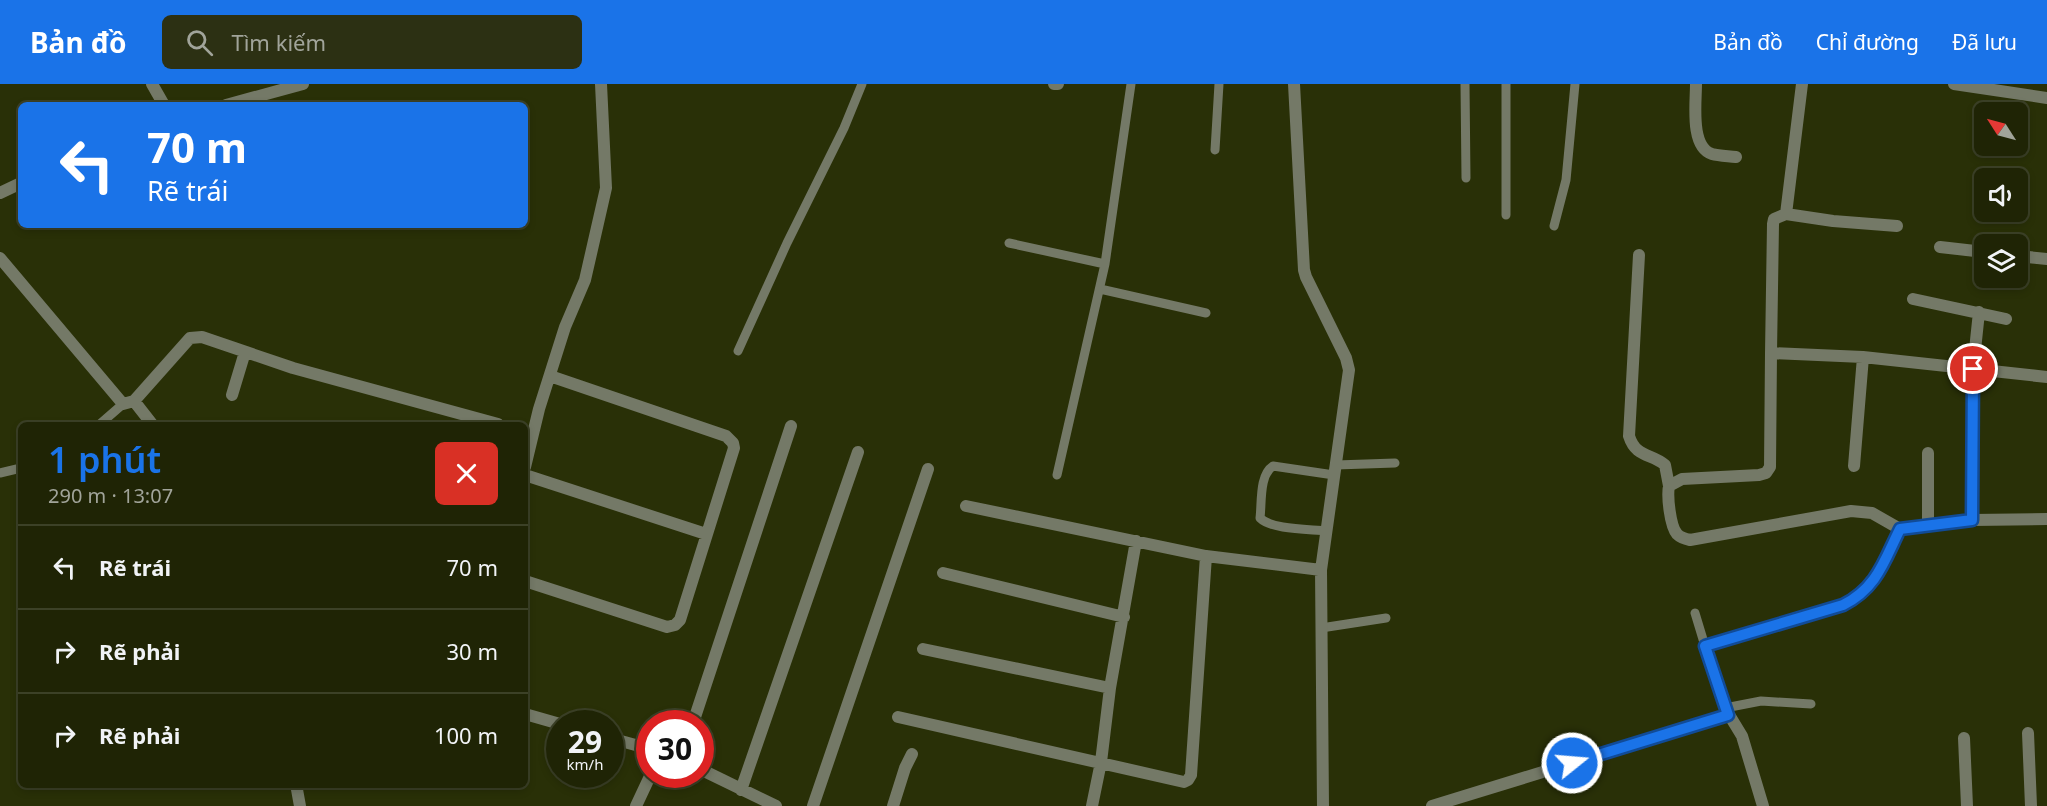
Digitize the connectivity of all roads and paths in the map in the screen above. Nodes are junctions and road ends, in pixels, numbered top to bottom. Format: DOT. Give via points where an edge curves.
graph roads {
  1 [pos="152,84"];
  2 [pos="303,84"];
  3 [pos="601,84"];
  4 [pos="862,84"];
  5 [pos="1131,84"];
  6 [pos="1219,84"];
  7 [pos="1294,84"];
  8 [pos="1465,84"];
  9 [pos="1506,84"];
  10 [pos="1575,84"];
  11 [pos="1696,84"];
  12 [pos="1802,84"];
  13 [pos="1954,84"];
  14 [pos="2009,88"];
  15 [pos="2047,98"];
  16 [pos="162,102"];
  17 [pos="237,102"];
  18 [pos="1215,150"];
  19 [pos="1736,157"];
  20 [pos="1466,178"];
  21 [pos="18,184"];
  22 [pos="0,193"];
  23 [pos="1786,214"];
  24 [pos="1506,215"];
  25 [pos="1554,226"];
  26 [pos="1897,226"];
  27 [pos="1010,243"];
  28 [pos="1940,247"];
  29 [pos="1974,251"];
  30 [pos="1639,255"];
  31 [pos="2028,257"];
  32 [pos="0,258"];
  33 [pos="2047,259"];
  34 [pos="1105,264"];
  35 [pos="1100,289"];
  36 [pos="1913,299"];
  37 [pos="1978,312"];
  38 [pos="1206,313"];
  39 [pos="2006,319"];
  40 [pos="738,351"];
  41 [pos="245,352"];
  42 [pos="1771,352"];
  43 [pos="1863,357"];
  44 [pos="1973,369"];
  45 [pos="550,376"];
  46 [pos="2047,377"];
  47 [pos="232,395"];
  48 [pos="128,403"];
  49 [pos="103,422"];
  50 [pos="150,422"];
  51 [pos="491,422"];
  52 [pos="791,426"];
  53 [pos="529,433"];
  54 [pos="858,452"];
  55 [pos="1928,453"];
  56 [pos="1395,463"];
  57 [pos="1854,466"];
  58 [pos="18,469"];
  59 [pos="928,469"];
  60 [pos="1335,470"];
  61 [pos="0,473"];
  62 [pos="1057,475"];
  63 [pos="528,476"];
  64 [pos="1669,486"];
  65 [pos="966,506"];
  66 [pos="2047,519"];
  67 [pos="1972,520"];
  68 [pos="1928,524"];
  69 [pos="1900,529"];
  70 [pos="1327,531"];
  71 [pos="706,534"];
  72 [pos="1136,541"];
  73 [pos="1206,556"];
  74 [pos="1321,570"];
  75 [pos="942,573"];
  76 [pos="528,582"];
  77 [pos="1695,613"];
  78 [pos="1124,617"];
  79 [pos="1386,618"];
  80 [pos="1321,628"];
  81 [pos="1705,646"];
  82 [pos="923,649"];
  83 [pos="1110,688"];
  84 [pos="1811,704"];
  85 [pos="697,710"];
  86 [pos="1727,712"];
  87 [pos="528,715"];
  88 [pos="898,717"];
  89 [pos="546,720"];
  90 [pos="2028,733"];
  91 [pos="1964,738"];
  92 [pos="912,754"];
  93 [pos="1101,762"];
  94 [pos="714,776"];
  95 [pos="298,788"];
  96 [pos="644,788"];
  97 [pos="741,790"];
  98 [pos="1436,805"];
  99 [pos="300,806"];
  100 [pos="636,806"];
  101 [pos="776,806"];
  102 [pos="813,806"];
  103 [pos="893,806"];
  104 [pos="1092,806"];
  105 [pos="1323,806"];
  106 [pos="1763,806"];
  107 [pos="1966,806"];
  108 [pos="2031,806"];
  1 -- 16 [label="street"];
  2 -- 17 [label="street"];
  3 -- 45 [label="street" via="606,188 585,280"];
  4 -- 40 [label="lane"];
  5 -- 34 [label="lane"];
  6 -- 18 [label="lane"];
  7 -- 60 [label="street" via="1304,270 1349,370"];
  8 -- 20 [label="lane"];
  9 -- 24 [label="lane"];
  10 -- 25 [label="lane" via="1566,180"];
  11 -- 19 [label="street" via="1697,136 1702,147 1711,153"];
  12 -- 23 [label="street"];
  13 -- 14 [label="street"];
  14 -- 15 [label="street"];
  21 -- 22 [label="street"];
  23 -- 26 [label="street"];
  23 -- 42 [label="street" via="1774,219 1773,224"];
  27 -- 34 [label="lane"];
  28 -- 29 [label="street"];
  30 -- 64 [label="street" via="1629,436 1635,448 1665,465"];
  31 -- 33 [label="street"];
  32 -- 48 [label="street"];
  34 -- 35 [label="lane"];
  35 -- 38 [label="lane"];
  35 -- 62 [label="lane"];
  36 -- 37 [label="street"];
  37 -- 39 [label="street"];
  37 -- 44 [label="street"];
  41 -- 47 [label="street"];
  41 -- 48 [label="street" via="202,337 190,339"];
  41 -- 51 [label="street" via="293,369"];
  42 -- 43 [label="street"];
  42 -- 64 [label="street" via="1772,460 1766,473 1682,479"];
  43 -- 44 [label="street"];
  43 -- 57 [label="street"];
  44 -- 46 [label="street"];
  44 -- 67 [label="street"];
  45 -- 53 [label="street"];
  45 -- 71 [label="street" via="726,436 733,443"];
  48 -- 49 [label="lane"];
  48 -- 50 [label="street"];
  52 -- 85 [label="street"];
  54 -- 97 [label="street"];
  55 -- 68 [label="street"];
  56 -- 60 [label="lane"];
  58 -- 61 [label="lane"];
  59 -- 102 [label="street"];
  60 -- 70 [label="street"];
  60 -- 70 [label="lane" via="1273,466 1264,478 1260,518 1263,521"];
  63 -- 71 [label="street"];
  64 -- 69 [label="street" via="1673,526 1682,538 1690,540 1851,511 1872,513"];
  65 -- 72 [label="street"];
  66 -- 67 [label="street"];
  67 -- 68 [label="street"];
  68 -- 69 [label="street"];
  69 -- 81 [label="street" via="1870,586 1858,597 1843,605"];
  70 -- 74 [label="street"];
  71 -- 76 [label="street" via="680,620 675,625 667,627"];
  72 -- 73 [label="street"];
  72 -- 78 [label="street"];
  73 -- 74 [label="street"];
  73 -- 93 [label="street" via="1191,775 1184,782"];
  74 -- 80 [label="street"];
  75 -- 78 [label="street"];
  77 -- 81 [label="lane"];
  78 -- 83 [label="street"];
  79 -- 80 [label="lane"];
  80 -- 105 [label="street"];
  81 -- 86 [label="street"];
  82 -- 83 [label="street"];
  83 -- 93 [label="street"];
  84 -- 86 [label="lane" via="1761,701"];
  86 -- 98 [label="street"];
  86 -- 106 [label="street" via="1743,736"];
  87 -- 89 [label="street"];
  88 -- 93 [label="street"];
  90 -- 108 [label="street"];
  91 -- 107 [label="street"];
  92 -- 103 [label="street"];
  93 -- 104 [label="street"];
  94 -- 97 [label="street"];
  95 -- 99 [label="street"];
  96 -- 100 [label="street"];
  97 -- 101 [label="street"];
}
